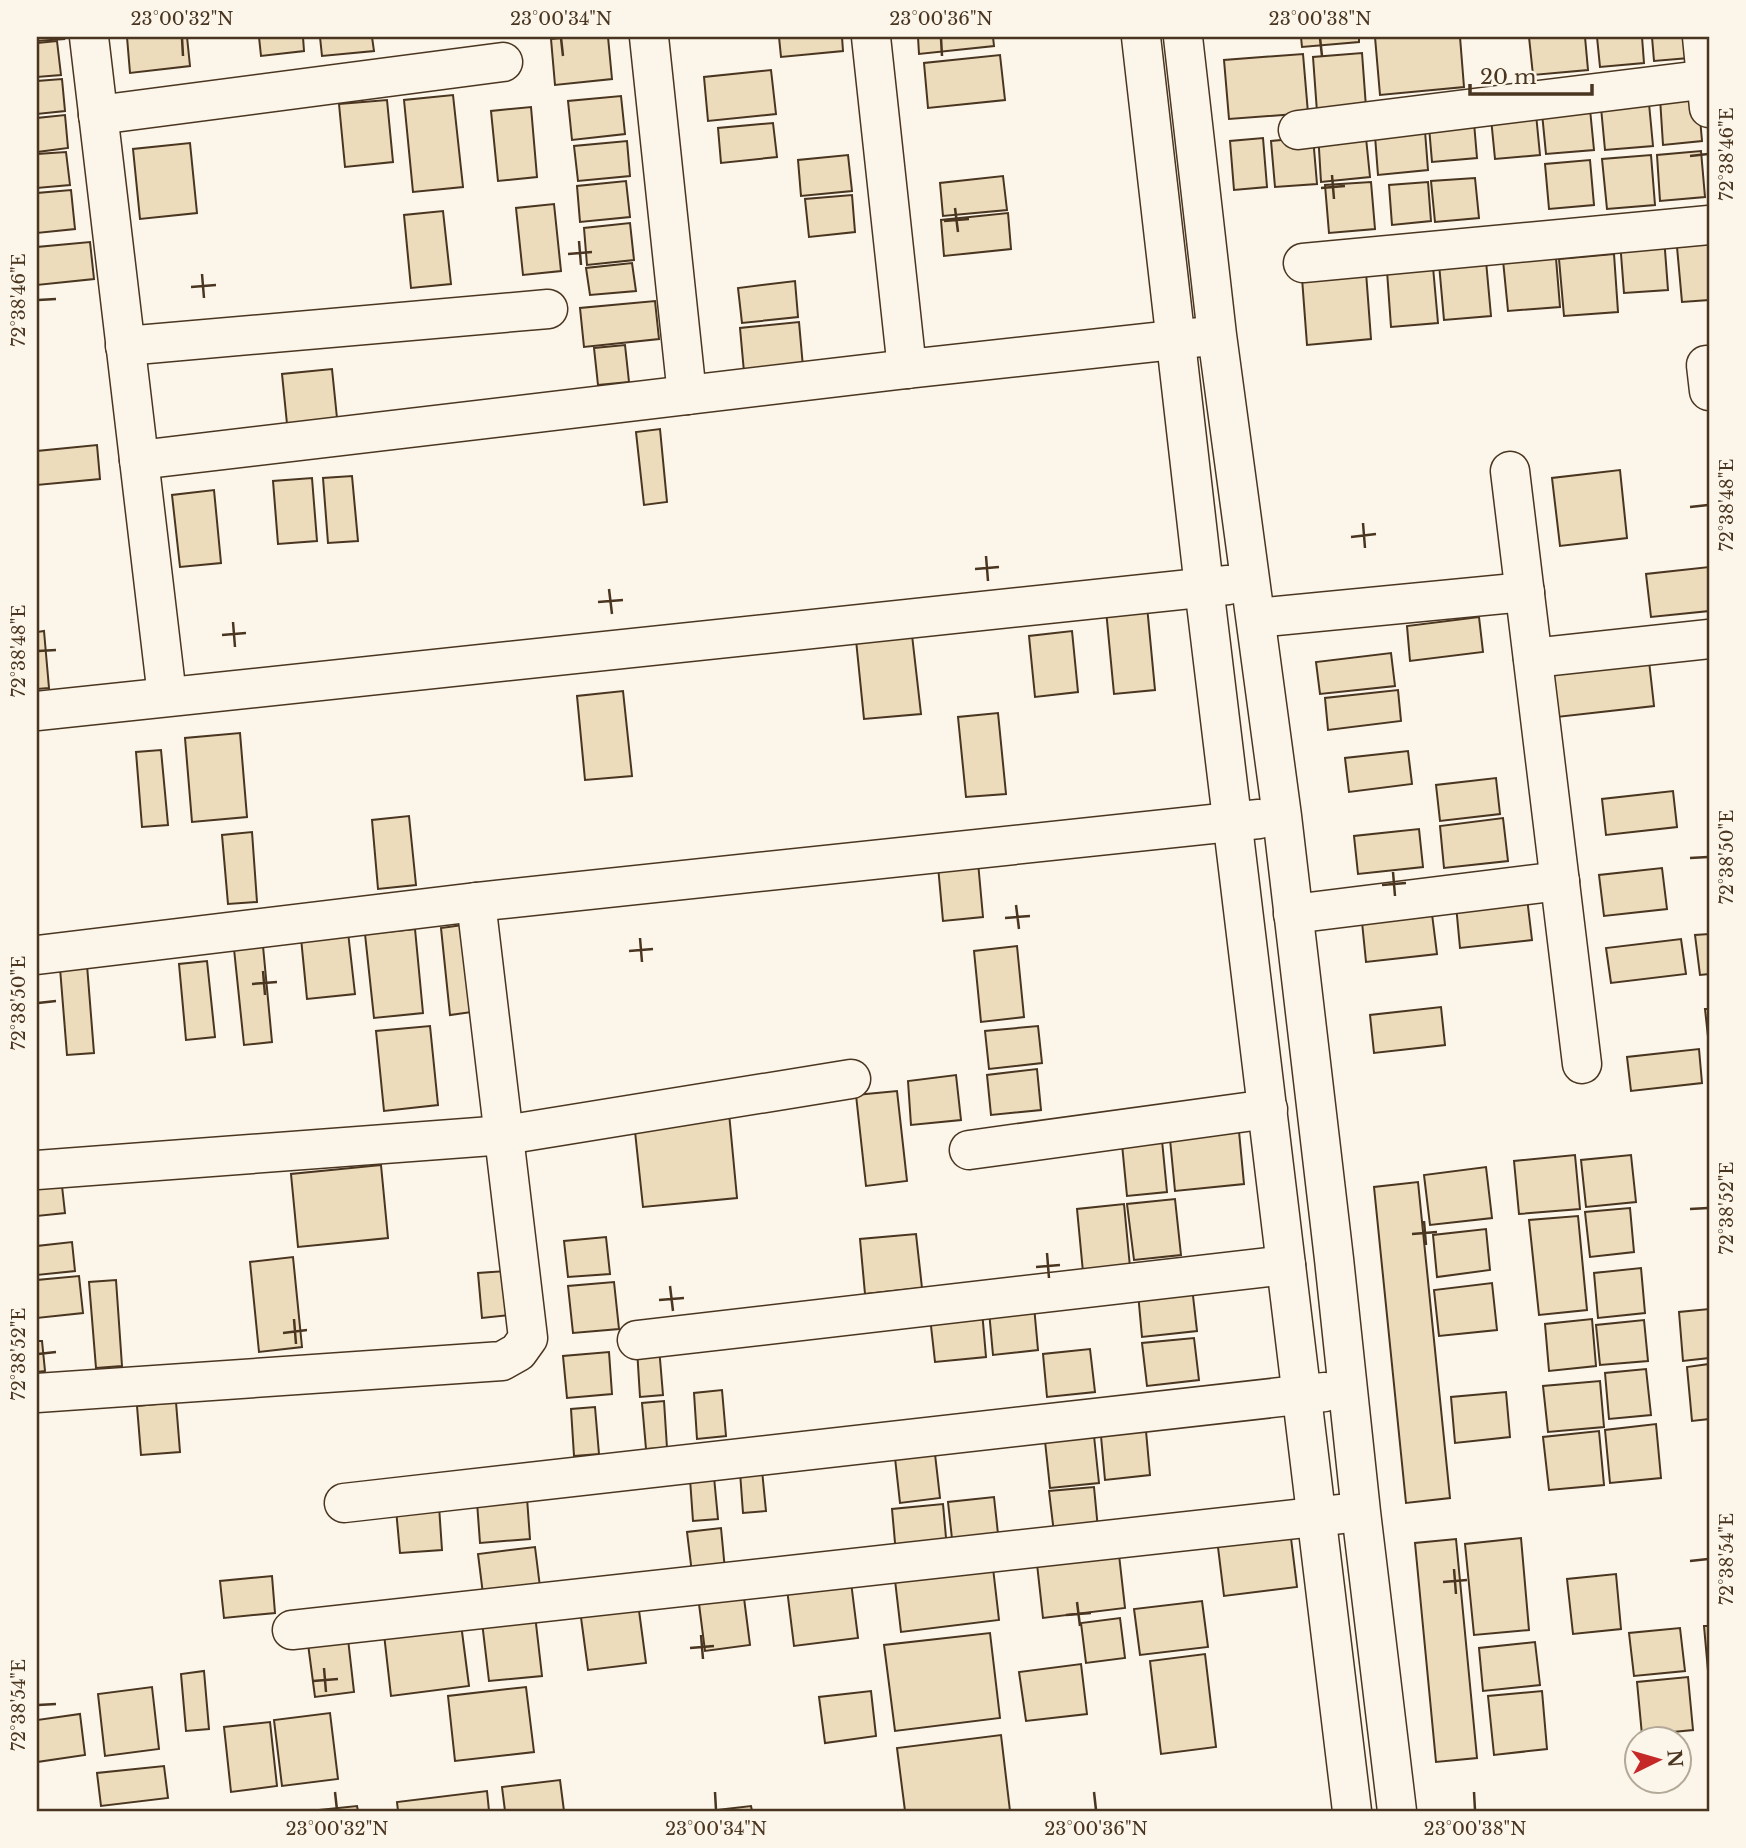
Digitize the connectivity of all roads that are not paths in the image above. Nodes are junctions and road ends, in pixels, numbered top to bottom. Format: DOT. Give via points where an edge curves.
graph roads {
  1 [pos="89,37"];
  2 [pos="649,37"];
  3 [pos="871,37"];
  4 [pos="1141,37"];
  5 [pos="1183,37"];
  6 [pos="1702,37"];
  7 [pos="503,62"];
  8 [pos="1708,89"];
  9 [pos="98,115"];
  10 [pos="1298,130"];
  11 [pos="1709,225"];
  12 [pos="1303,263"];
  13 [pos="548,309"];
  14 [pos="1217,335"];
  15 [pos="1175,340"];
  16 [pos="125,346"];
  17 [pos="907,369"];
  18 [pos="687,395"];
  19 [pos="139,460"];
  20 [pos="1510,471"];
  21 [pos="1204,587"];
  22 [pos="1525,592"];
  23 [pos="1254,600"];
  24 [pos="1709,639"];
  25 [pos="1533,658"];
  26 [pos="167,696"];
  27 [pos="37,711"];
  28 [pos="1282,816"];
  29 [pos="1233,821"];
  30 [pos="1560,881"];
  31 [pos="476,902"];
  32 [pos="1293,914"];
  33 [pos="37,955"];
  34 [pos="1582,1063"];
  35 [pos="851,1079"];
  36 [pos="1268,1109"];
  37 [pos="505,1135"];
  38 [pos="969,1150"];
  39 [pos="37,1170"];
  40 [pos="1286,1265"];
  41 [pos="637,1340"];
  42 [pos="1348,1390"];
  43 [pos="37,1393"];
  44 [pos="1301,1394"];
  45 [pos="344,1503"];
  46 [pos="1361,1512"];
  47 [pos="1315,1516"];
  48 [pos="292,1630"];
  49 [pos="1352,1811"];
  50 [pos="1397,1811"];
  1 -- 9 [label="street"];
  2 -- 18 [label="street"];
  3 -- 17 [label="street"];
  4 -- 15 [label="street"];
  5 -- 14 [label="street"];
  6 -- 8 [label="street"];
  7 -- 9 [label="street"];
  8 -- 10 [label="street"];
  9 -- 16 [label="street"];
  11 -- 12 [label="street"];
  13 -- 16 [label="street"];
  14 -- 15 [label="street"];
  14 -- 23 [label="street"];
  15 -- 17 [label="street"];
  15 -- 21 [label="street"];
  16 -- 19 [label="street"];
  17 -- 18 [label="street"];
  18 -- 19 [label="street"];
  19 -- 26 [label="street"];
  20 -- 22 [label="street"];
  21 -- 23 [label="street"];
  21 -- 26 [label="street"];
  21 -- 29 [label="street"];
  22 -- 23 [label="street"];
  22 -- 25 [label="street"];
  23 -- 28 [label="street"];
  24 -- 25 [label="street"];
  25 -- 30 [label="street"];
  26 -- 27 [label="street"];
  28 -- 29 [label="street"];
  28 -- 32 [label="street"];
  29 -- 31 [label="street"];
  29 -- 36 [label="street"];
  30 -- 32 [label="street"];
  30 -- 34 [label="street"];
  31 -- 33 [label="street"];
  31 -- 37 [label="street"];
  32 -- 42 [label="street"];
  35 -- 37 [label="street"];
  36 -- 38 [label="street"];
  36 -- 40 [label="street"];
  37 -- 39 [label="street"];
  37 -- 43 [label="street" via="528,1338 518,1352 502,1361"];
  40 -- 41 [label="street"];
  40 -- 44 [label="street"];
  42 -- 44 [label="street"];
  42 -- 46 [label="street"];
  44 -- 45 [label="street"];
  44 -- 47 [label="street"];
  46 -- 47 [label="street"];
  46 -- 50 [label="street"];
  47 -- 48 [label="street"];
  47 -- 49 [label="street"];
}
